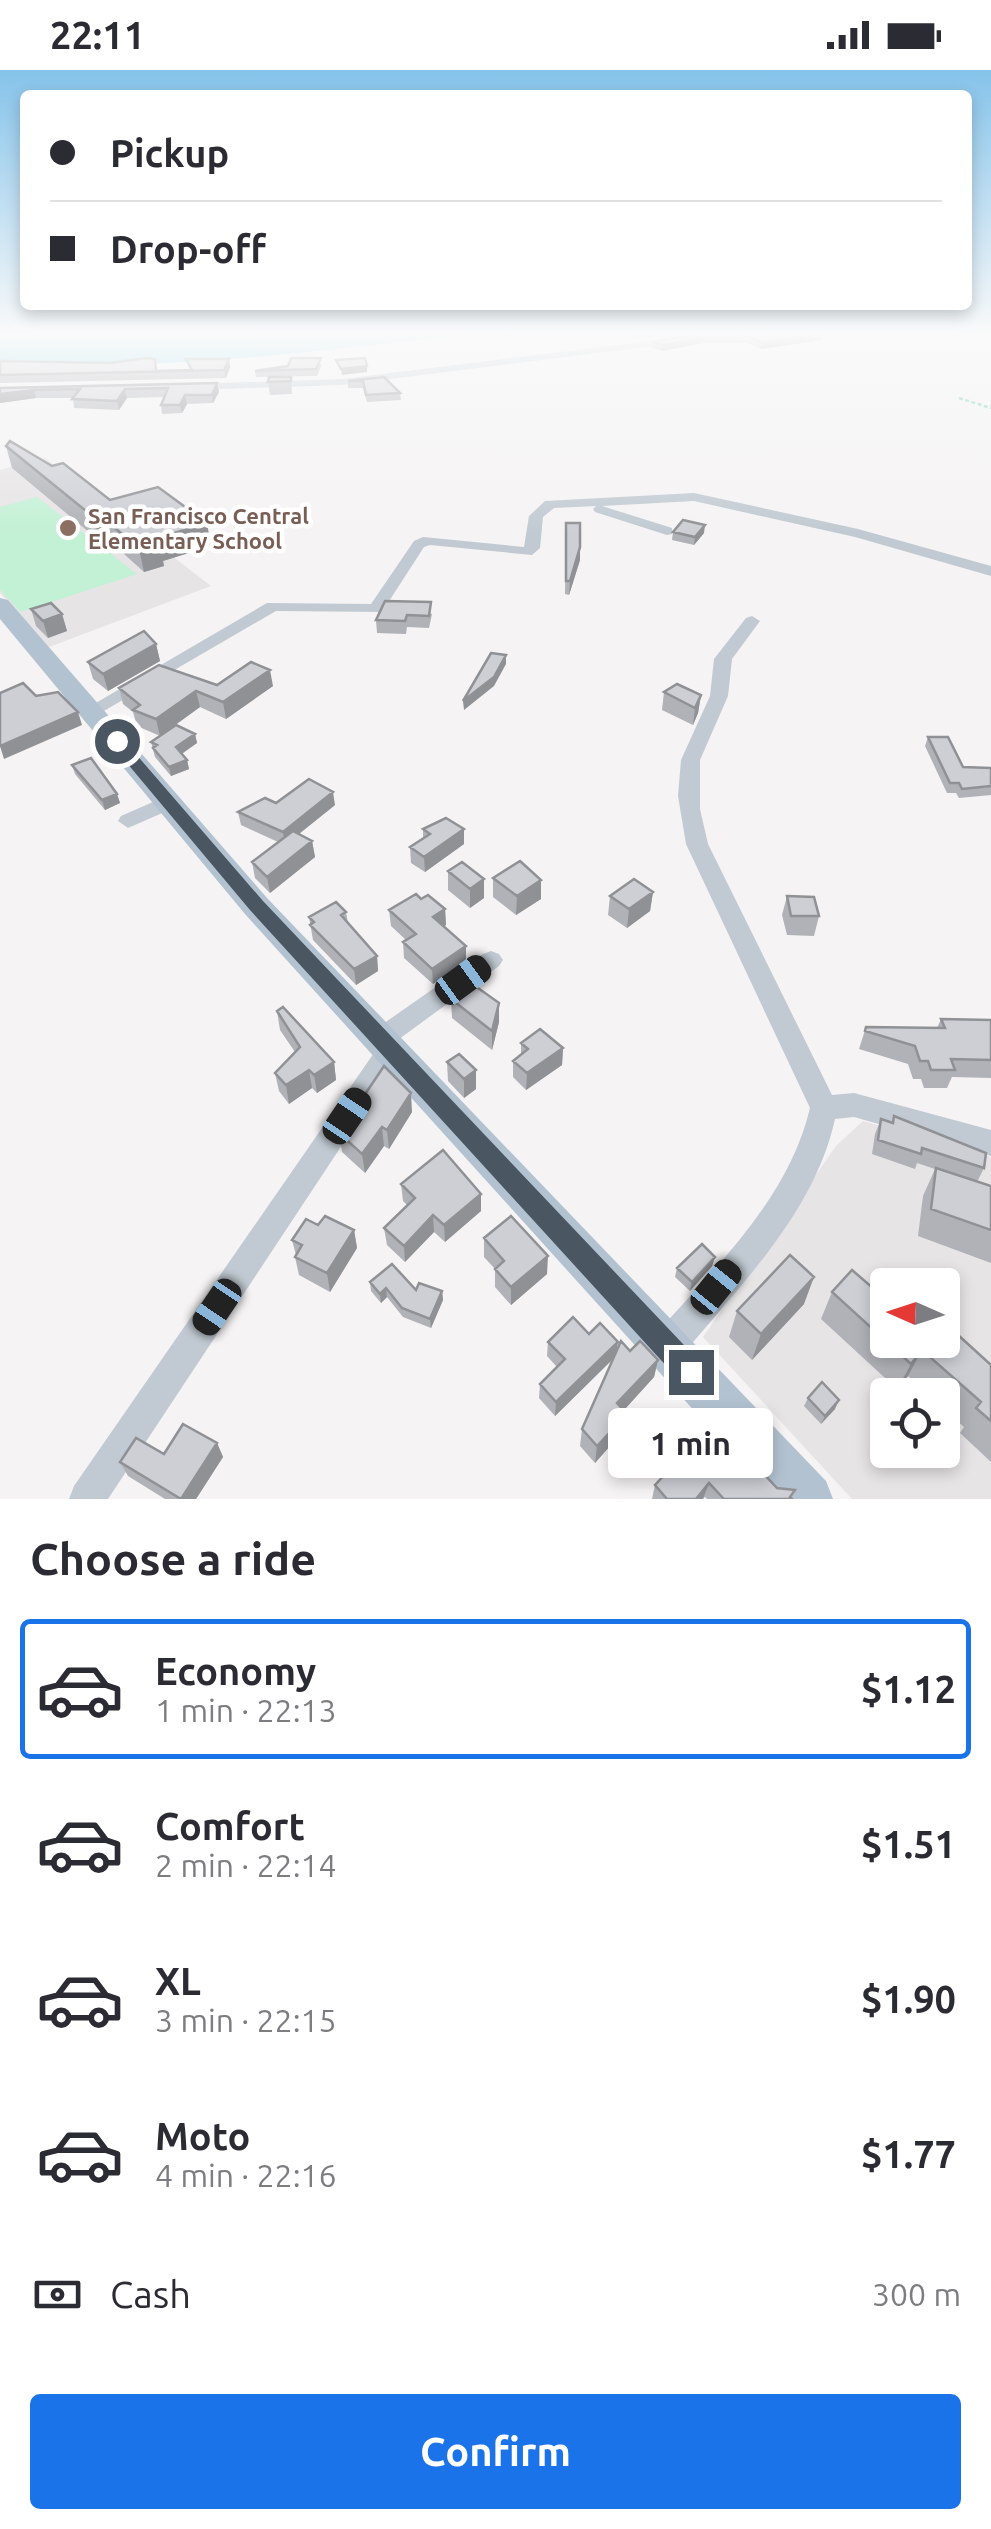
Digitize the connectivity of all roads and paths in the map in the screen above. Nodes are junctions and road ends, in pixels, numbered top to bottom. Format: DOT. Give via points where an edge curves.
graph roads {
  1 [pos="964,400"];
  2 [pos="991,408"];
  3 [pos="584,504"];
  4 [pos="667,531"];
  5 [pos="991,572"];
  6 [pos="0,605"];
  7 [pos="752,621"];
  8 [pos="91,711"];
  9 [pos="168,802"];
  10 [pos="128,821"];
  11 [pos="491,960"];
  12 [pos="384,1046"];
  13 [pos="824,1108"];
  14 [pos="991,1143"];
  15 [pos="668,1347"];
  16 [pos="87,1499"];
  17 [pos="808,1499"];
  1 -- 2 [label="path"];
  3 -- 4 [label="street"];
  3 -- 5 [label="street" via="694,497 858,532"];
  3 -- 8 [label="street" via="539,509 527,552 428,540 376,609 273,606"];
  6 -- 8 [label="main road"];
  7 -- 13 [label="street" via="723,659 726,686 694,748 689,813 697,844"];
  8 -- 9 [label="main road"];
  9 -- 10 [label="street"];
  9 -- 12 [label="main road"];
  11 -- 12 [label="street"];
  12 -- 15 [label="main road"];
  12 -- 16 [label="street"];
  13 -- 14 [label="street" via="854,1105"];
  13 -- 15 [label="street" via="819,1141 788,1198"];
  15 -- 17 [label="main road"];
}
